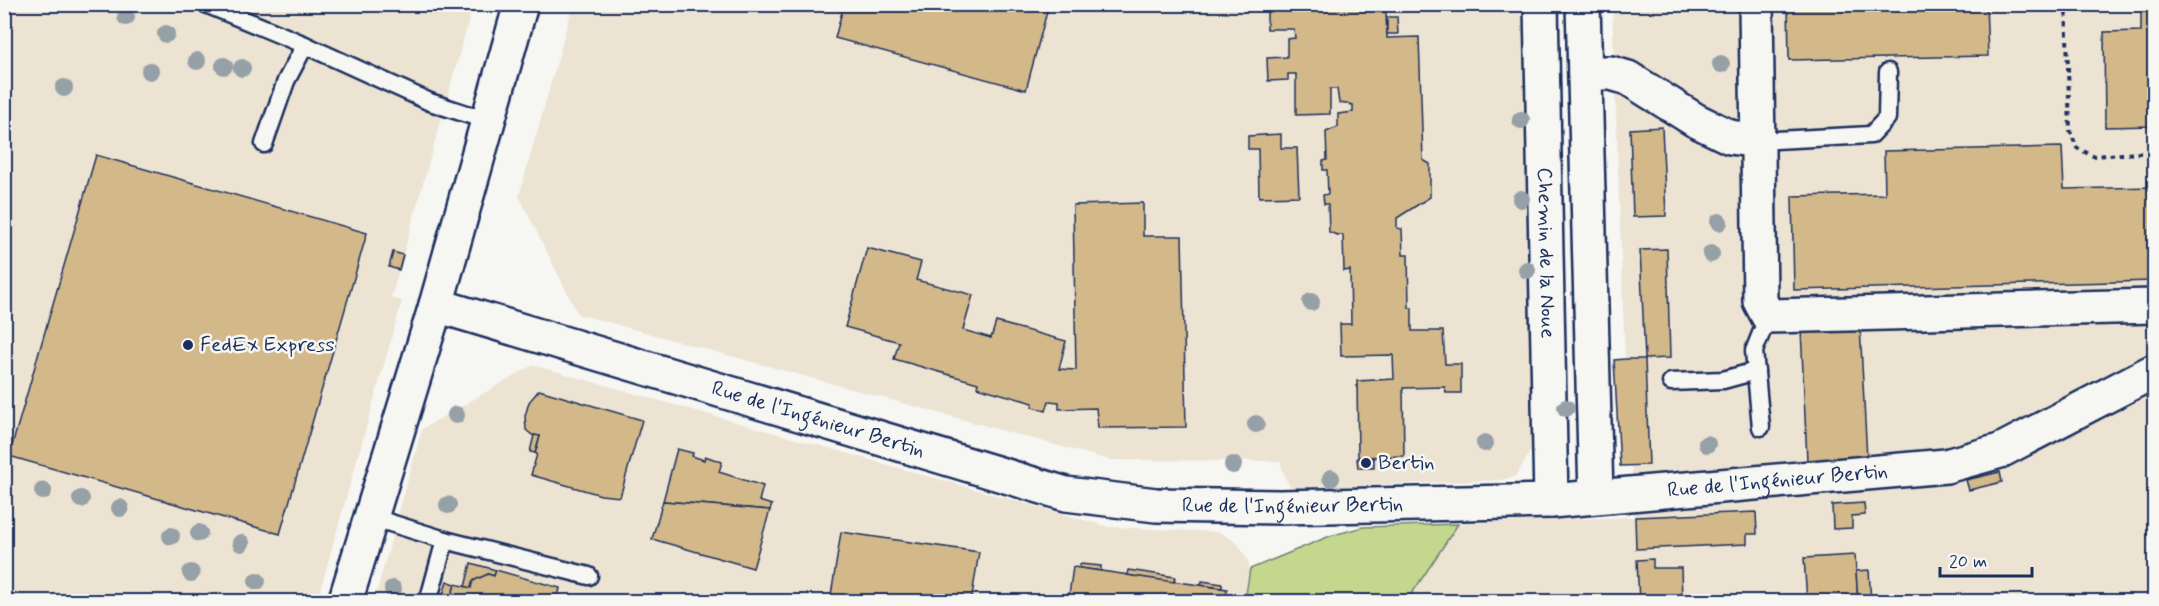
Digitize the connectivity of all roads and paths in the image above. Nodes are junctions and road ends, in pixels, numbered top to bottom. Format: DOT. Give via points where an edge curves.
graph roads {
  1 [pos="206,4"];
  2 [pos="521,4"];
  3 [pos="1541,4"];
  4 [pos="1583,4"];
  5 [pos="1756,4"];
  6 [pos="2066,4"];
  7 [pos="305,45"];
  8 [pos="1888,72"];
  9 [pos="1585,73"];
  10 [pos="488,121"];
  11 [pos="1758,141"];
  12 [pos="264,144"];
  13 [pos="2154,152"];
  14 [pos="436,305"];
  15 [pos="2154,306"];
  16 [pos="1768,316"];
  17 [pos="1756,371"];
  18 [pos="2154,371"];
  19 [pos="1671,382"];
  20 [pos="1761,427"];
  21 [pos="1596,496"];
  22 [pos="1551,501"];
  23 [pos="371,517"];
  24 [pos="446,540"];
  25 [pos="589,576"];
  26 [pos="345,602"];
  27 [pos="428,602"];
  1 -- 7 [label="lane"];
  2 -- 10 [label="street"];
  3 -- 22 [label="street, Chemin de la Noue"];
  4 -- 9 [label="street, Chemin de la Noue"];
  5 -- 11 [label="street"];
  6 -- 13 [label="path" via="2070,132 2077,148 2094,156"];
  7 -- 10 [label="lane" via="430,102"];
  7 -- 12 [label="lane" via="286,81"];
  8 -- 11 [label="lane" via="1887,118 1870,135"];
  9 -- 11 [label="street" via="1611,73 1628,78 1730,137"];
  9 -- 21 [label="street, Chemin de la Noue"];
  10 -- 14 [label="street"];
  11 -- 16 [label="street" via="1761,301"];
  14 -- 22 [label="street, Rue de l'Ingénieur Bertin" via="1066,494 1156,505 1269,507"];
  14 -- 23 [label="street"];
  15 -- 16 [label="street"];
  16 -- 17 [label="lane" via="1754,351"];
  17 -- 19 [label="lane" via="1723,380"];
  17 -- 20 [label="lane"];
  18 -- 21 [label="street, Rue de l'Ingénieur Bertin" via="2000,451 1946,466"];
  21 -- 22 [label="street, Rue de l'Ingénieur Bertin"];
  23 -- 24 [label="lane"];
  23 -- 26 [label="street"];
  24 -- 25 [label="lane"];
  24 -- 27 [label="lane"];
}
